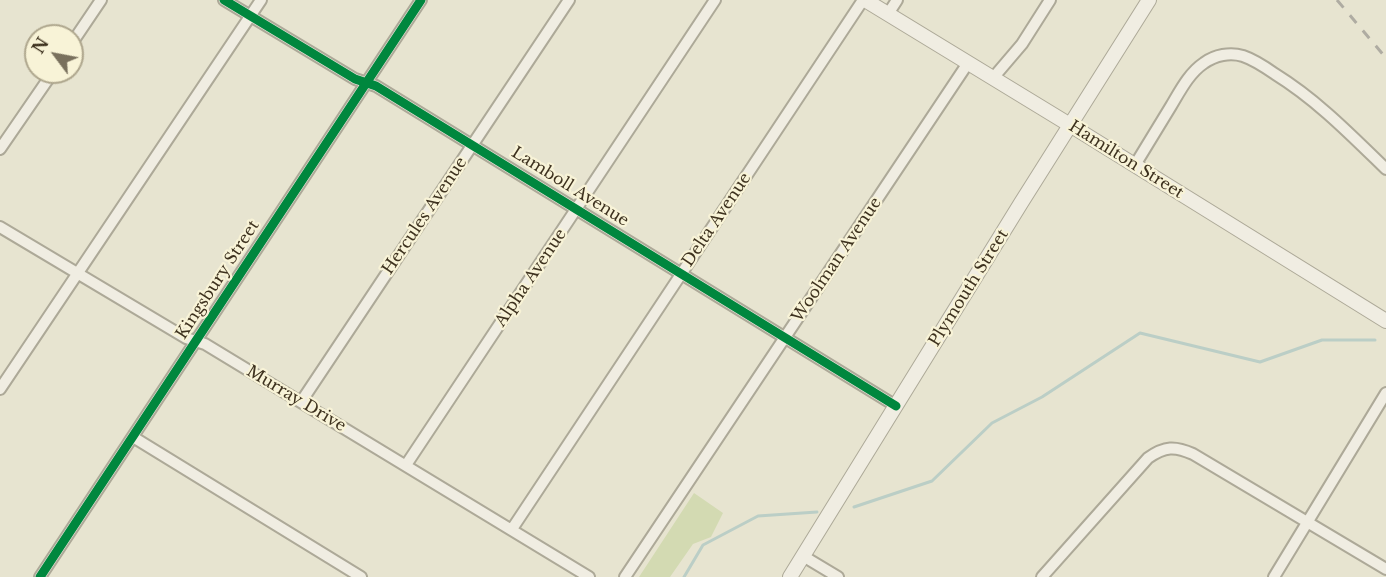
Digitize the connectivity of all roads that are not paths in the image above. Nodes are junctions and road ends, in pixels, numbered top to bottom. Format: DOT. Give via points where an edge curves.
graph roads {
  1 [pos="101,0"];
  2 [pos="224,0"];
  3 [pos="261,0"];
  4 [pos="421,0"];
  5 [pos="569,0"];
  6 [pos="715,0"];
  7 [pos="864,0"];
  8 [pos="897,0"];
  9 [pos="1050,0"];
  10 [pos="1149,0"];
  11 [pos="888,14"];
  12 [pos="250,16"];
  13 [pos="84,25"];
  14 [pos="968,63"];
  15 [pos="993,78"];
  16 [pos="366,83"];
  17 [pos="44,84"];
  18 [pos="1070,125"];
  19 [pos="473,145"];
  20 [pos="0,150"];
  21 [pos="1135,165"];
  22 [pos="1386,169"];
  23 [pos="577,209"];
  24 [pos="0,227"];
  25 [pos="78,272"];
  26 [pos="681,273"];
  27 [pos="1386,321"];
  28 [pos="785,338"];
  29 [pos="195,342"];
  30 [pos="0,388"];
  31 [pos="1386,393"];
  32 [pos="301,402"];
  33 [pos="896,406"];
  34 [pos="133,437"];
  35 [pos="406,465"];
  36 [pos="1308,521"];
  37 [pos="512,530"];
  38 [pos="803,556"];
  39 [pos="1386,569"];
  40 [pos="40,577"];
  41 [pos="360,577"];
  42 [pos="589,577"];
  43 [pos="626,577"];
  44 [pos="790,577"];
  45 [pos="838,577"];
  46 [pos="1042,577"];
  47 [pos="1274,577"];
  1 -- 13 [label="street"];
  2 -- 12 [label="street, Lamboll Avenue"];
  3 -- 12 [label="street"];
  4 -- 16 [label="street, Kingsbury Street"];
  5 -- 19 [label="street, Hercules Avenue"];
  6 -- 23 [label="street, Alpha Avenue"];
  7 -- 11 [label="street, Hamilton Street"];
  7 -- 26 [label="street, Delta Avenue"];
  8 -- 11 [label="street"];
  9 -- 15 [label="street" via="1022,44"];
  10 -- 18 [label="street, Plymouth Street"];
  11 -- 14 [label="street, Hamilton Street"];
  12 -- 16 [label="street, Lamboll Avenue"];
  12 -- 25 [label="street"];
  14 -- 15 [label="street, Hamilton Street"];
  14 -- 28 [label="street, Woolman Avenue"];
  15 -- 18 [label="street, Hamilton Street"];
  16 -- 19 [label="street, Lamboll Avenue"];
  16 -- 29 [label="street, Kingsbury Street"];
  17 -- 20 [label="street"];
  18 -- 21 [label="street, Hamilton Street"];
  18 -- 33 [label="street, Plymouth Street"];
  19 -- 23 [label="street, Lamboll Avenue"];
  19 -- 32 [label="street, Hercules Avenue"];
  21 -- 22 [label="street" via="1196,70 1216,56 1229,54 1255,61 1294,85"];
  21 -- 27 [label="street, Hamilton Street"];
  23 -- 26 [label="street, Lamboll Avenue"];
  23 -- 35 [label="street, Alpha Avenue"];
  24 -- 25 [label="street, Murray Drive"];
  25 -- 29 [label="street, Murray Drive"];
  25 -- 30 [label="street"];
  26 -- 28 [label="street, Lamboll Avenue"];
  26 -- 37 [label="street, Delta Avenue"];
  28 -- 33 [label="street, Lamboll Avenue"];
  28 -- 43 [label="street, Woolman Avenue"];
  29 -- 32 [label="street, Murray Drive" via="205,344"];
  29 -- 34 [label="street, Kingsbury Street"];
  31 -- 36 [label="street"];
  32 -- 35 [label="street, Murray Drive"];
  33 -- 38 [label="street, Plymouth Street"];
  34 -- 40 [label="street, Kingsbury Street"];
  34 -- 41 [label="street"];
  35 -- 37 [label="street, Murray Drive"];
  36 -- 39 [label="street"];
  36 -- 46 [label="street" via="1193,454 1172,448 1148,458"];
  36 -- 47 [label="street"];
  37 -- 42 [label="street, Murray Drive"];
  38 -- 44 [label="street, Plymouth Street"];
  38 -- 45 [label="street"];
}
